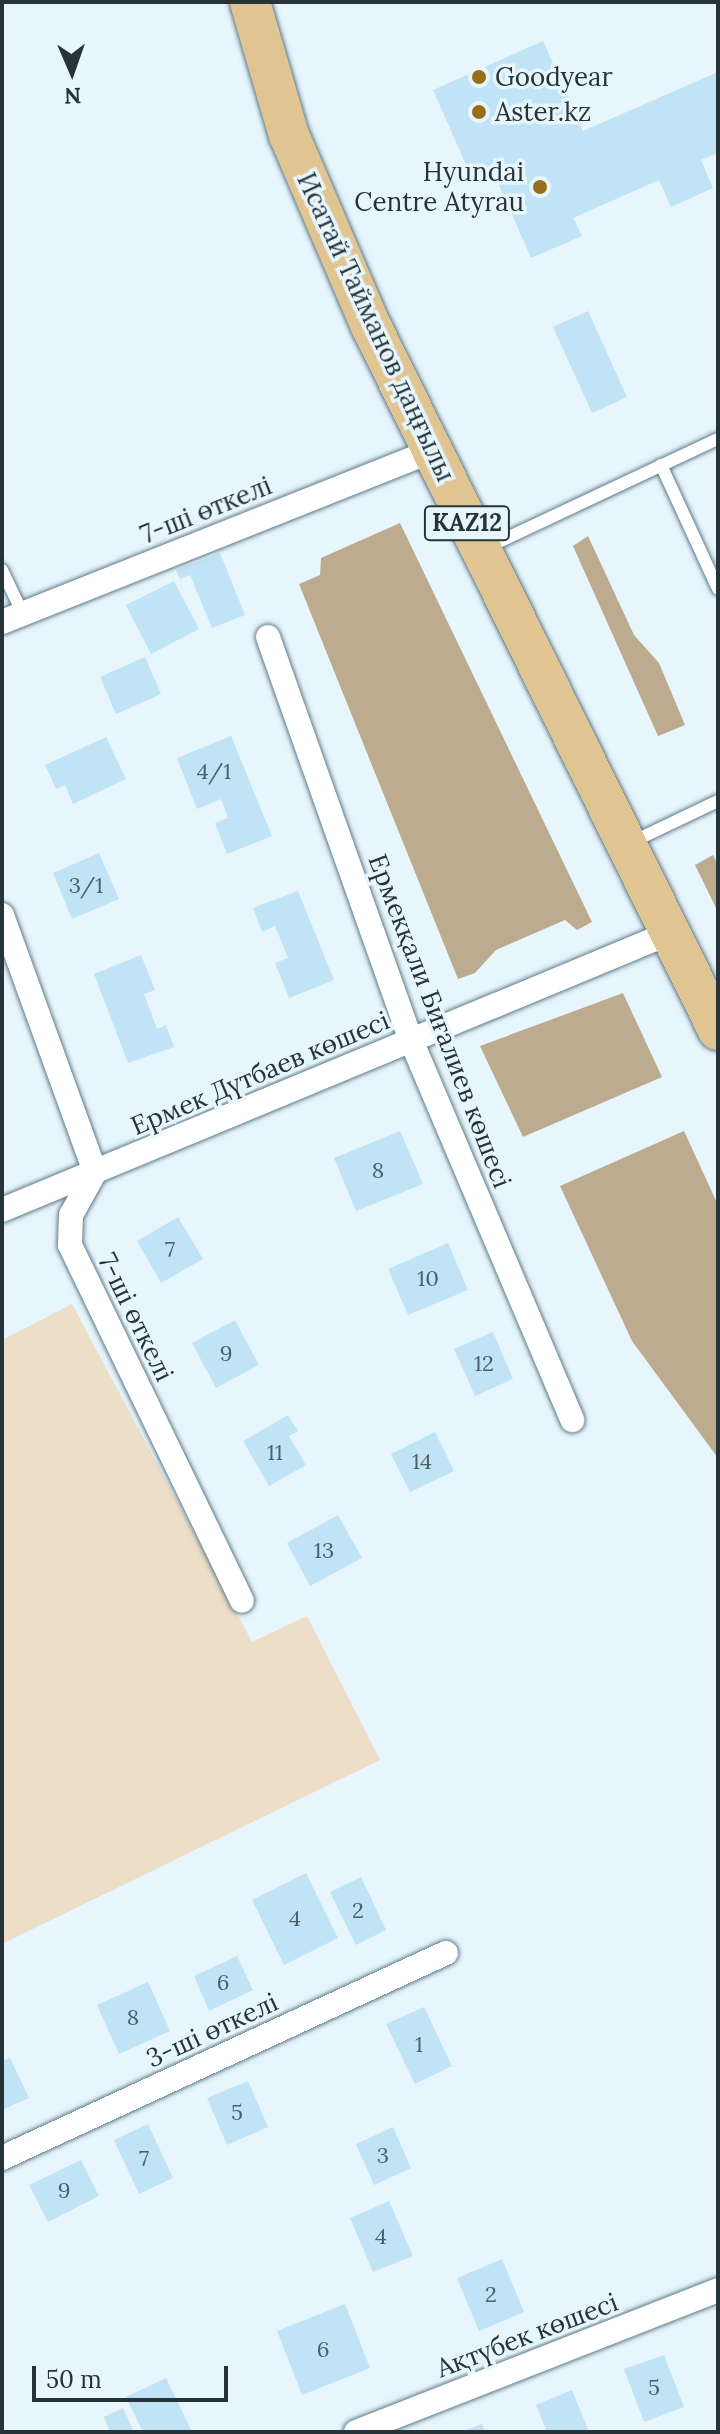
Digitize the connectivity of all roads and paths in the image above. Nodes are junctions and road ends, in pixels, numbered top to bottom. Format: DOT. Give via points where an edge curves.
graph roads {
  1 [pos="250,2"];
  2 [pos="718,439"];
  3 [pos="431,451"];
  4 [pos="661,465"];
  5 [pos="481,551"];
  6 [pos="2,570"];
  7 [pos="718,589"];
  8 [pos="12,618"];
  9 [pos="268,637"];
  10 [pos="718,801"];
  11 [pos="629,843"];
  12 [pos="2,915"];
  13 [pos="672,932"];
  14 [pos="718,1030"];
  15 [pos="411,1040"];
  16 [pos="95,1172"];
  17 [pos="2,1210"];
  18 [pos="572,1420"];
  19 [pos="242,1601"];
  20 [pos="446,1953"];
  21 [pos="2,2158"];
  22 [pos="718,2290"];
  23 [pos="356,2432"];
  1 -- 3 [label="main road, Исатай Тайманов даңғылы / KAZ12" via="289,135"];
  2 -- 4 [label="lane"];
  3 -- 5 [label="main road, Исатай Тайманов даңғылы / KAZ12"];
  3 -- 8 [label="street, 7-шi өткелi"];
  4 -- 5 [label="lane"];
  4 -- 7 [label="lane"];
  5 -- 11 [label="main road, Исатай Тайманов даңғылы / KAZ12"];
  6 -- 8 [label="lane"];
  9 -- 15 [label="street, Ермекқали Биғалиев көшесі"];
  10 -- 11 [label="lane"];
  11 -- 13 [label="main road, Исатай Тайманов даңғылы / KAZ12"];
  12 -- 16 [label="street"];
  13 -- 14 [label="main road, Исатай Тайманов даңғылы / KAZ12"];
  13 -- 15 [label="street, Ермек Дүтбаев көшесi"];
  15 -- 16 [label="street, Ермек Дүтбаев көшесi"];
  15 -- 18 [label="street, Ермекқали Биғалиев көшесі"];
  16 -- 17 [label="street, Ермек Дүтбаев көшесi"];
  16 -- 19 [label="street, 7-шi өткелi" via="71,1215 70,1245"];
  20 -- 21 [label="street, 3-шi өткелi"];
  22 -- 23 [label="street, Ақтүбек көшесi"];
}
